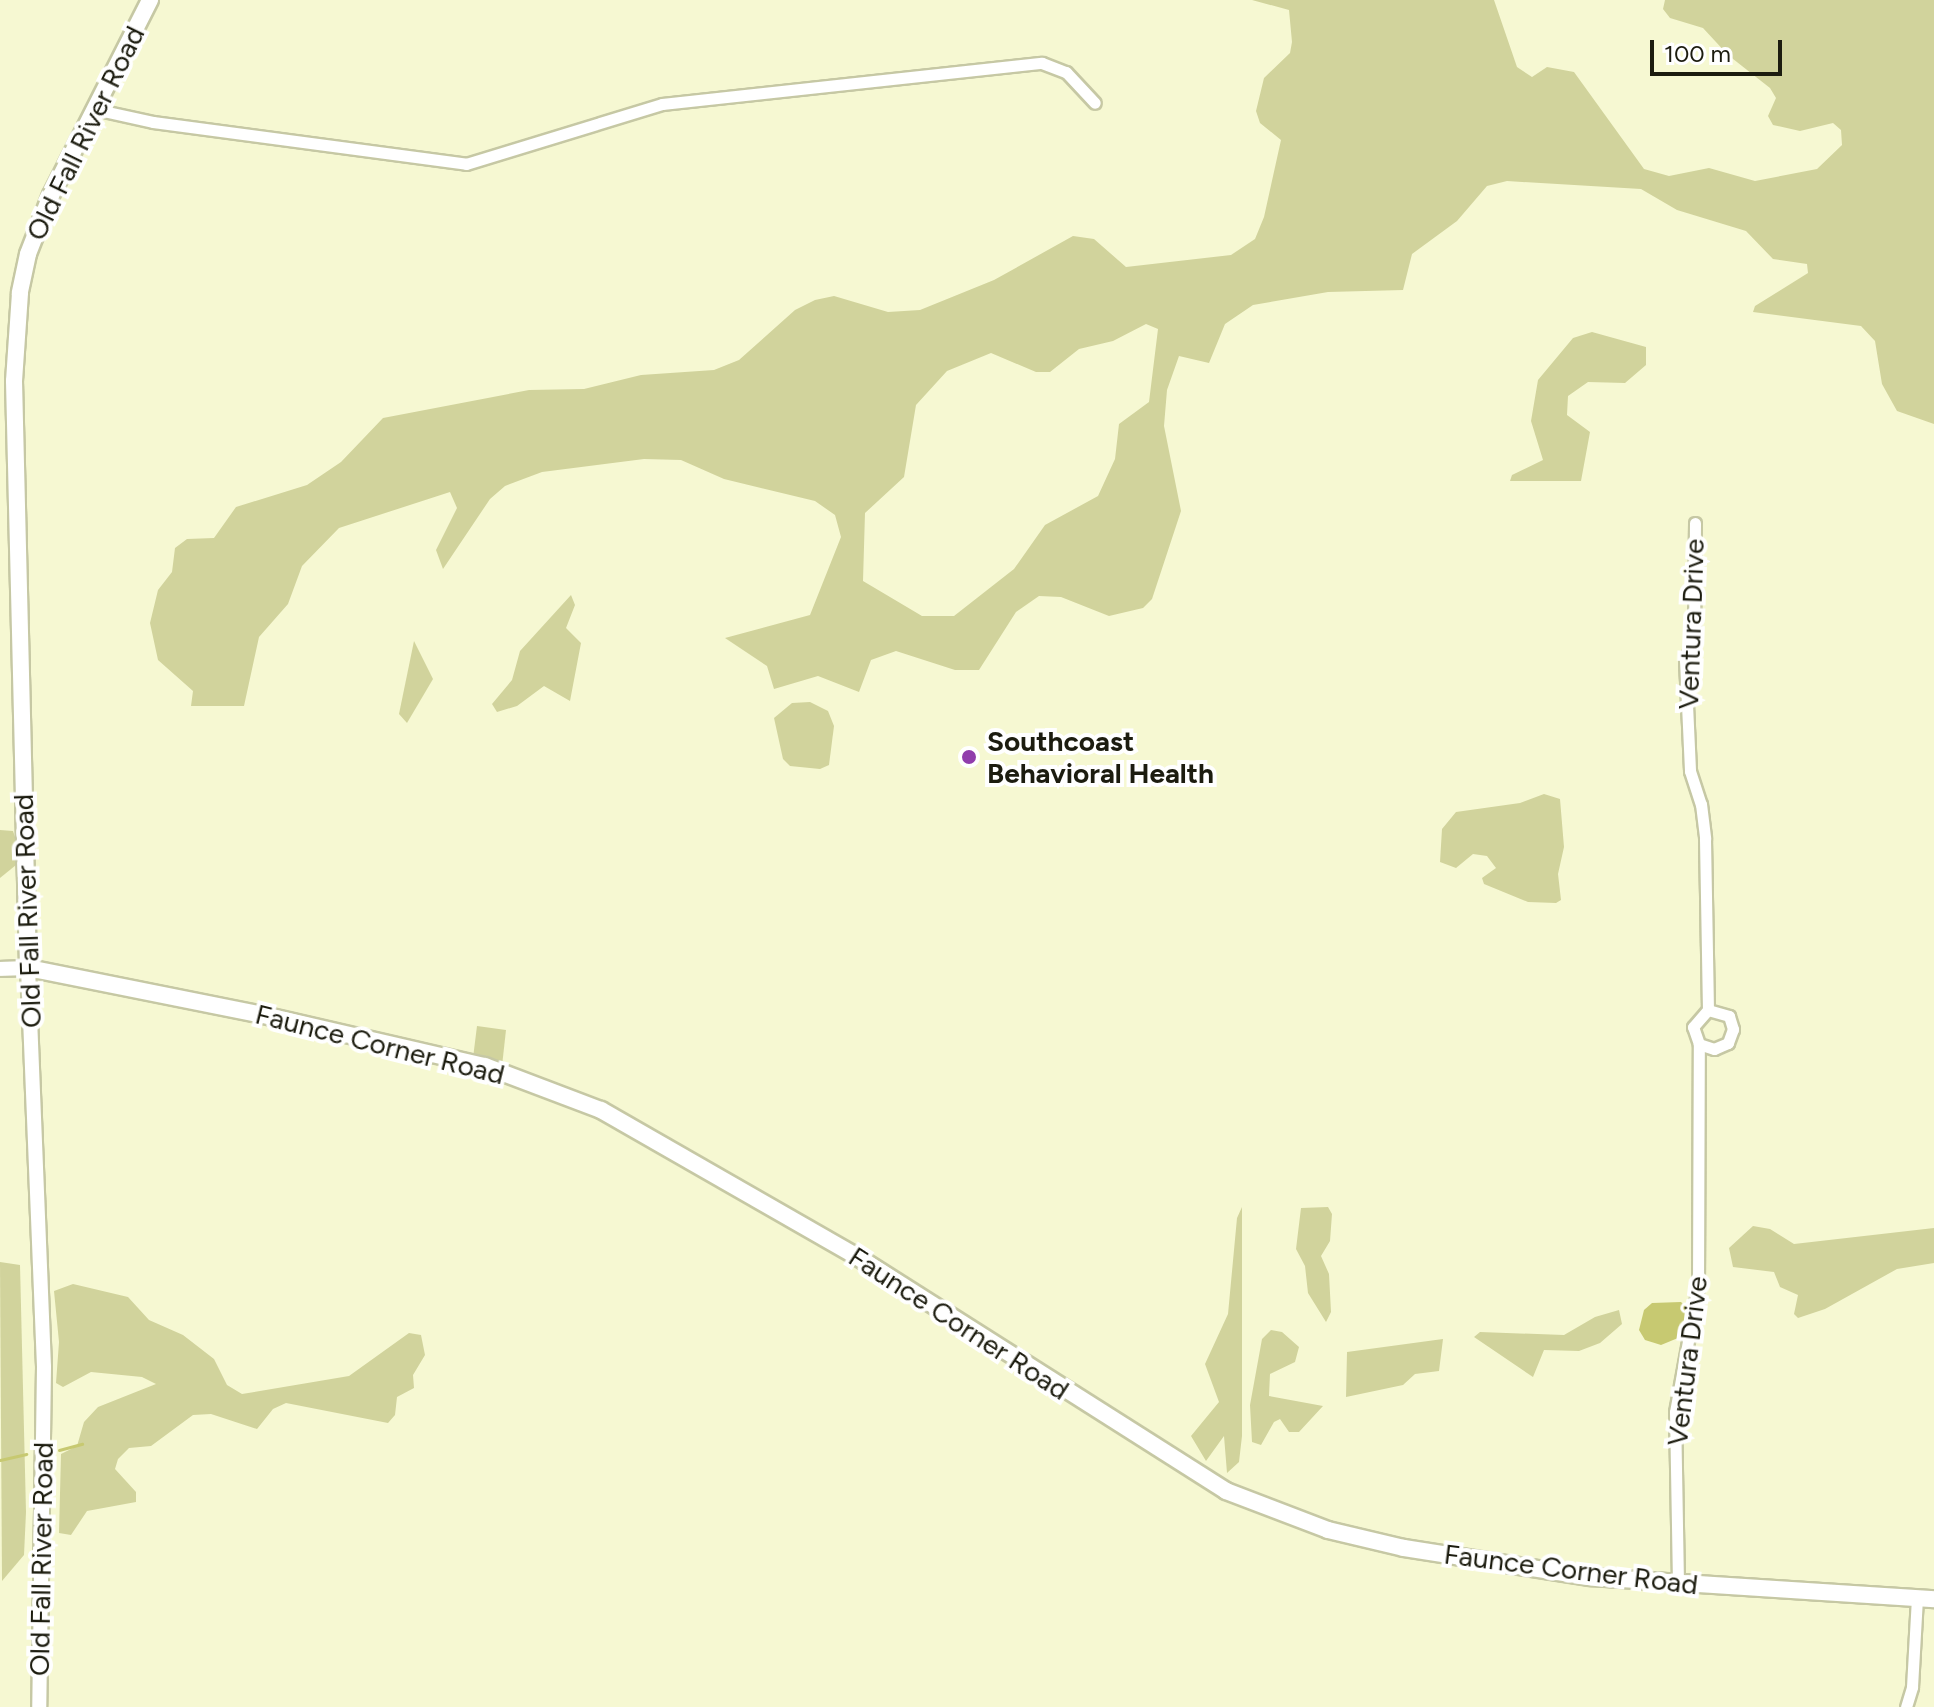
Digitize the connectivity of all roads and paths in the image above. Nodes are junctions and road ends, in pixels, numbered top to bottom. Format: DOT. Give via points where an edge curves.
graph roads {
  1 [pos="150,0"];
  2 [pos="1095,103"];
  3 [pos="94,109"];
  4 [pos="1695,523"];
  5 [pos="28,968"];
  6 [pos="0,969"];
  7 [pos="1708,1010"];
  8 [pos="1699,1044"];
  9 [pos="1678,1583"];
  10 [pos="1917,1598"];
  11 [pos="1934,1599"];
  12 [pos="39,1707"];
  13 [pos="1906,1707"];
  1 -- 3 [label="main road, Old Fall River Road"];
  2 -- 3 [label="street" via="1066,72 1042,63 662,104 466,164 167,125"];
  3 -- 5 [label="main road, Old Fall River Road" via="30,246 16,324"];
  4 -- 7 [label="street, Ventura Drive" via="1694,641 1685,660 1690,771 1705,839"];
  5 -- 6 [label="street, Faunce Corner Road"];
  5 -- 9 [label="main road, Faunce Corner Road" via="485,1066 601,1110 821,1234 1067,1394 1250,1502 1328,1530 1404,1548 1590,1577"];
  5 -- 12 [label="street, Old Fall River Road" via="44,1367"];
  7 -- 8 [label="street, Ventura Drive" via="1695,1022"];
  7 -- 8 [label="street" via="1725,1013 1733,1033 1718,1049"];
  8 -- 9 [label="street, Ventura Drive" via="1698,1301 1675,1412"];
  9 -- 10 [label="main road, Faunce Corner Road"];
  10 -- 11 [label="main road, Faunce Corner Road"];
  10 -- 13 [label="street"];
}
